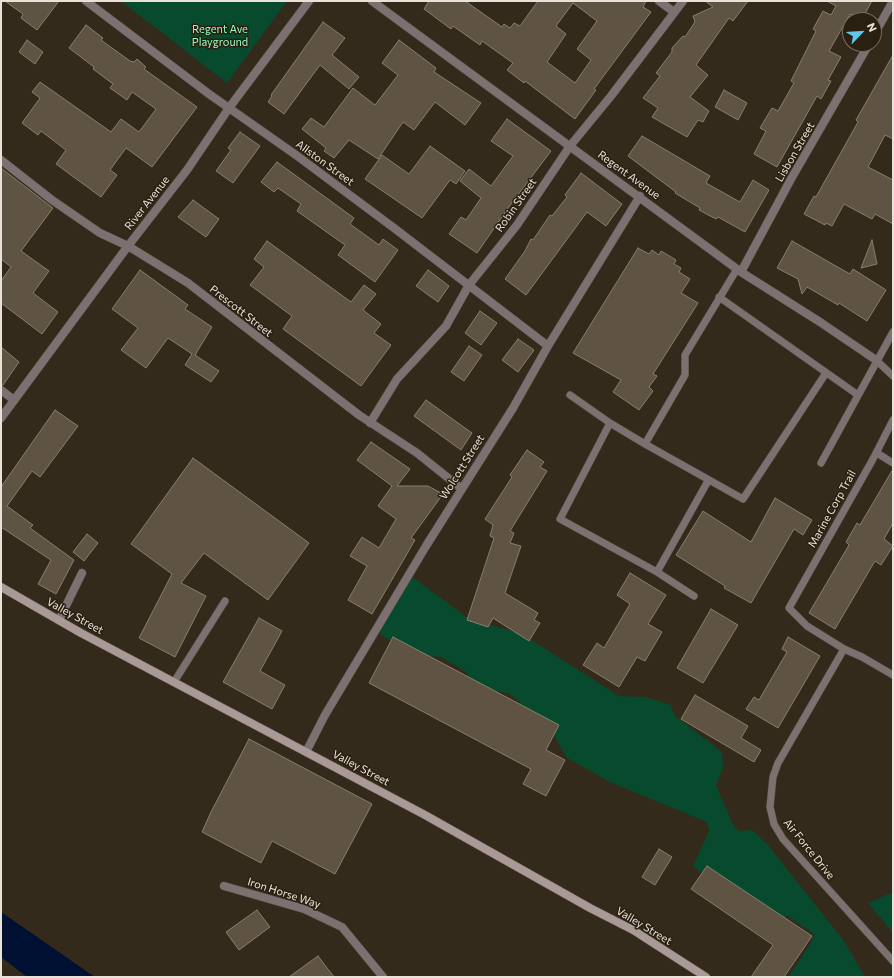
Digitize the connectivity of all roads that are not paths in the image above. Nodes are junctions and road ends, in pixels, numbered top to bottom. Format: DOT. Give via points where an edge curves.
graph roads {
  1 [pos="86,1"];
  2 [pos="309,1"];
  3 [pos="372,1"];
  4 [pos="659,1"];
  5 [pos="683,1"];
  6 [pos="893,1"];
  7 [pos="674,12"];
  8 [pos="882,21"];
  9 [pos="864,52"];
  10 [pos="229,108"];
  11 [pos="570,146"];
  12 [pos="1,160"];
  13 [pos="640,196"];
  14 [pos="128,246"];
  15 [pos="739,271"];
  16 [pos="469,285"];
  17 [pos="719,297"];
  18 [pos="893,332"];
  19 [pos="548,346"];
  20 [pos="876,360"];
  21 [pos="826,373"];
  22 [pos="893,376"];
  23 [pos="1,390"];
  24 [pos="570,395"];
  25 [pos="858,395"];
  26 [pos="14,400"];
  27 [pos="1,418"];
  28 [pos="893,421"];
  29 [pos="370,422"];
  30 [pos="610,423"];
  31 [pos="645,444"];
  32 [pos="876,453"];
  33 [pos="893,462"];
  34 [pos="821,463"];
  35 [pos="708,480"];
  36 [pos="462,489"];
  37 [pos="657,572"];
  38 [pos="82,573"];
  39 [pos="1,587"];
  40 [pos="694,596"];
  41 [pos="225,601"];
  42 [pos="59,620"];
  43 [pos="844,650"];
  44 [pos="893,675"];
  45 [pos="174,682"];
  46 [pos="306,752"];
  47 [pos="224,886"];
  48 [pos="893,961"];
  49 [pos="383,977"];
  50 [pos="706,977"];
  1 -- 10 [label="street, Allston Street"];
  2 -- 10 [label="street, River Avenue"];
  3 -- 11 [label="street, Regent Avenue"];
  4 -- 7 [label="street"];
  5 -- 7 [label="street, Robin Street"];
  6 -- 8 [label="street"];
  7 -- 11 [label="street, Robin Street"];
  9 -- 15 [label="street, Lisbon Street"];
  10 -- 14 [label="street, River Avenue" via="187,170"];
  10 -- 16 [label="street, Allston Street" via="302,159"];
  11 -- 13 [label="street, Regent Avenue"];
  11 -- 16 [label="street, Robin Street" via="517,225"];
  12 -- 14 [label="street, Prescott Street" via="100,233"];
  13 -- 15 [label="street, Regent Avenue"];
  13 -- 19 [label="street, Wolcott Street"];
  14 -- 26 [label="street, River Avenue"];
  14 -- 29 [label="street, Prescott Street" via="188,283"];
  15 -- 17 [label="lane"];
  15 -- 20 [label="street, Regent Avenue"];
  16 -- 19 [label="street, Allston Street"];
  16 -- 29 [label="street, Robin Street" via="446,326 397,379"];
  17 -- 21 [label="lane"];
  17 -- 31 [label="lane" via="685,356 685,375"];
  18 -- 20 [label="lane"];
  19 -- 36 [label="street, Wolcott Street"];
  20 -- 22 [label="lane"];
  20 -- 25 [label="lane"];
  21 -- 25 [label="lane"];
  21 -- 35 [label="lane" via="743,499"];
  23 -- 26 [label="street"];
  24 -- 30 [label="lane"];
  25 -- 34 [label="lane"];
  26 -- 27 [label="street, River Avenue"];
  28 -- 32 [label="lane, Marine Corp Trail"];
  29 -- 36 [label="street, Prescott Street" via="417,453"];
  30 -- 31 [label="lane"];
  30 -- 37 [label="lane" via="560,519"];
  31 -- 35 [label="lane"];
  32 -- 33 [label="lane"];
  32 -- 43 [label="lane, Marine Corp Trail" via="789,608 807,626"];
  35 -- 37 [label="lane"];
  36 -- 46 [label="street, Wolcott Street" via="325,715"];
  37 -- 40 [label="lane"];
  38 -- 42 [label="street"];
  39 -- 42 [label="main road, Valley Street"];
  41 -- 45 [label="lane"];
  42 -- 45 [label="main road, Valley Street"];
  43 -- 44 [label="lane" via="862,656"];
  43 -- 48 [label="lane, Air Force Drive" via="778,763 773,777 770,807 774,824 784,839"];
  45 -- 46 [label="main road, Valley Street"];
  46 -- 50 [label="main road, Valley Street" via="425,814 632,930"];
  47 -- 49 [label="street, Iron Horse Way" via="304,909 342,927"];
}
